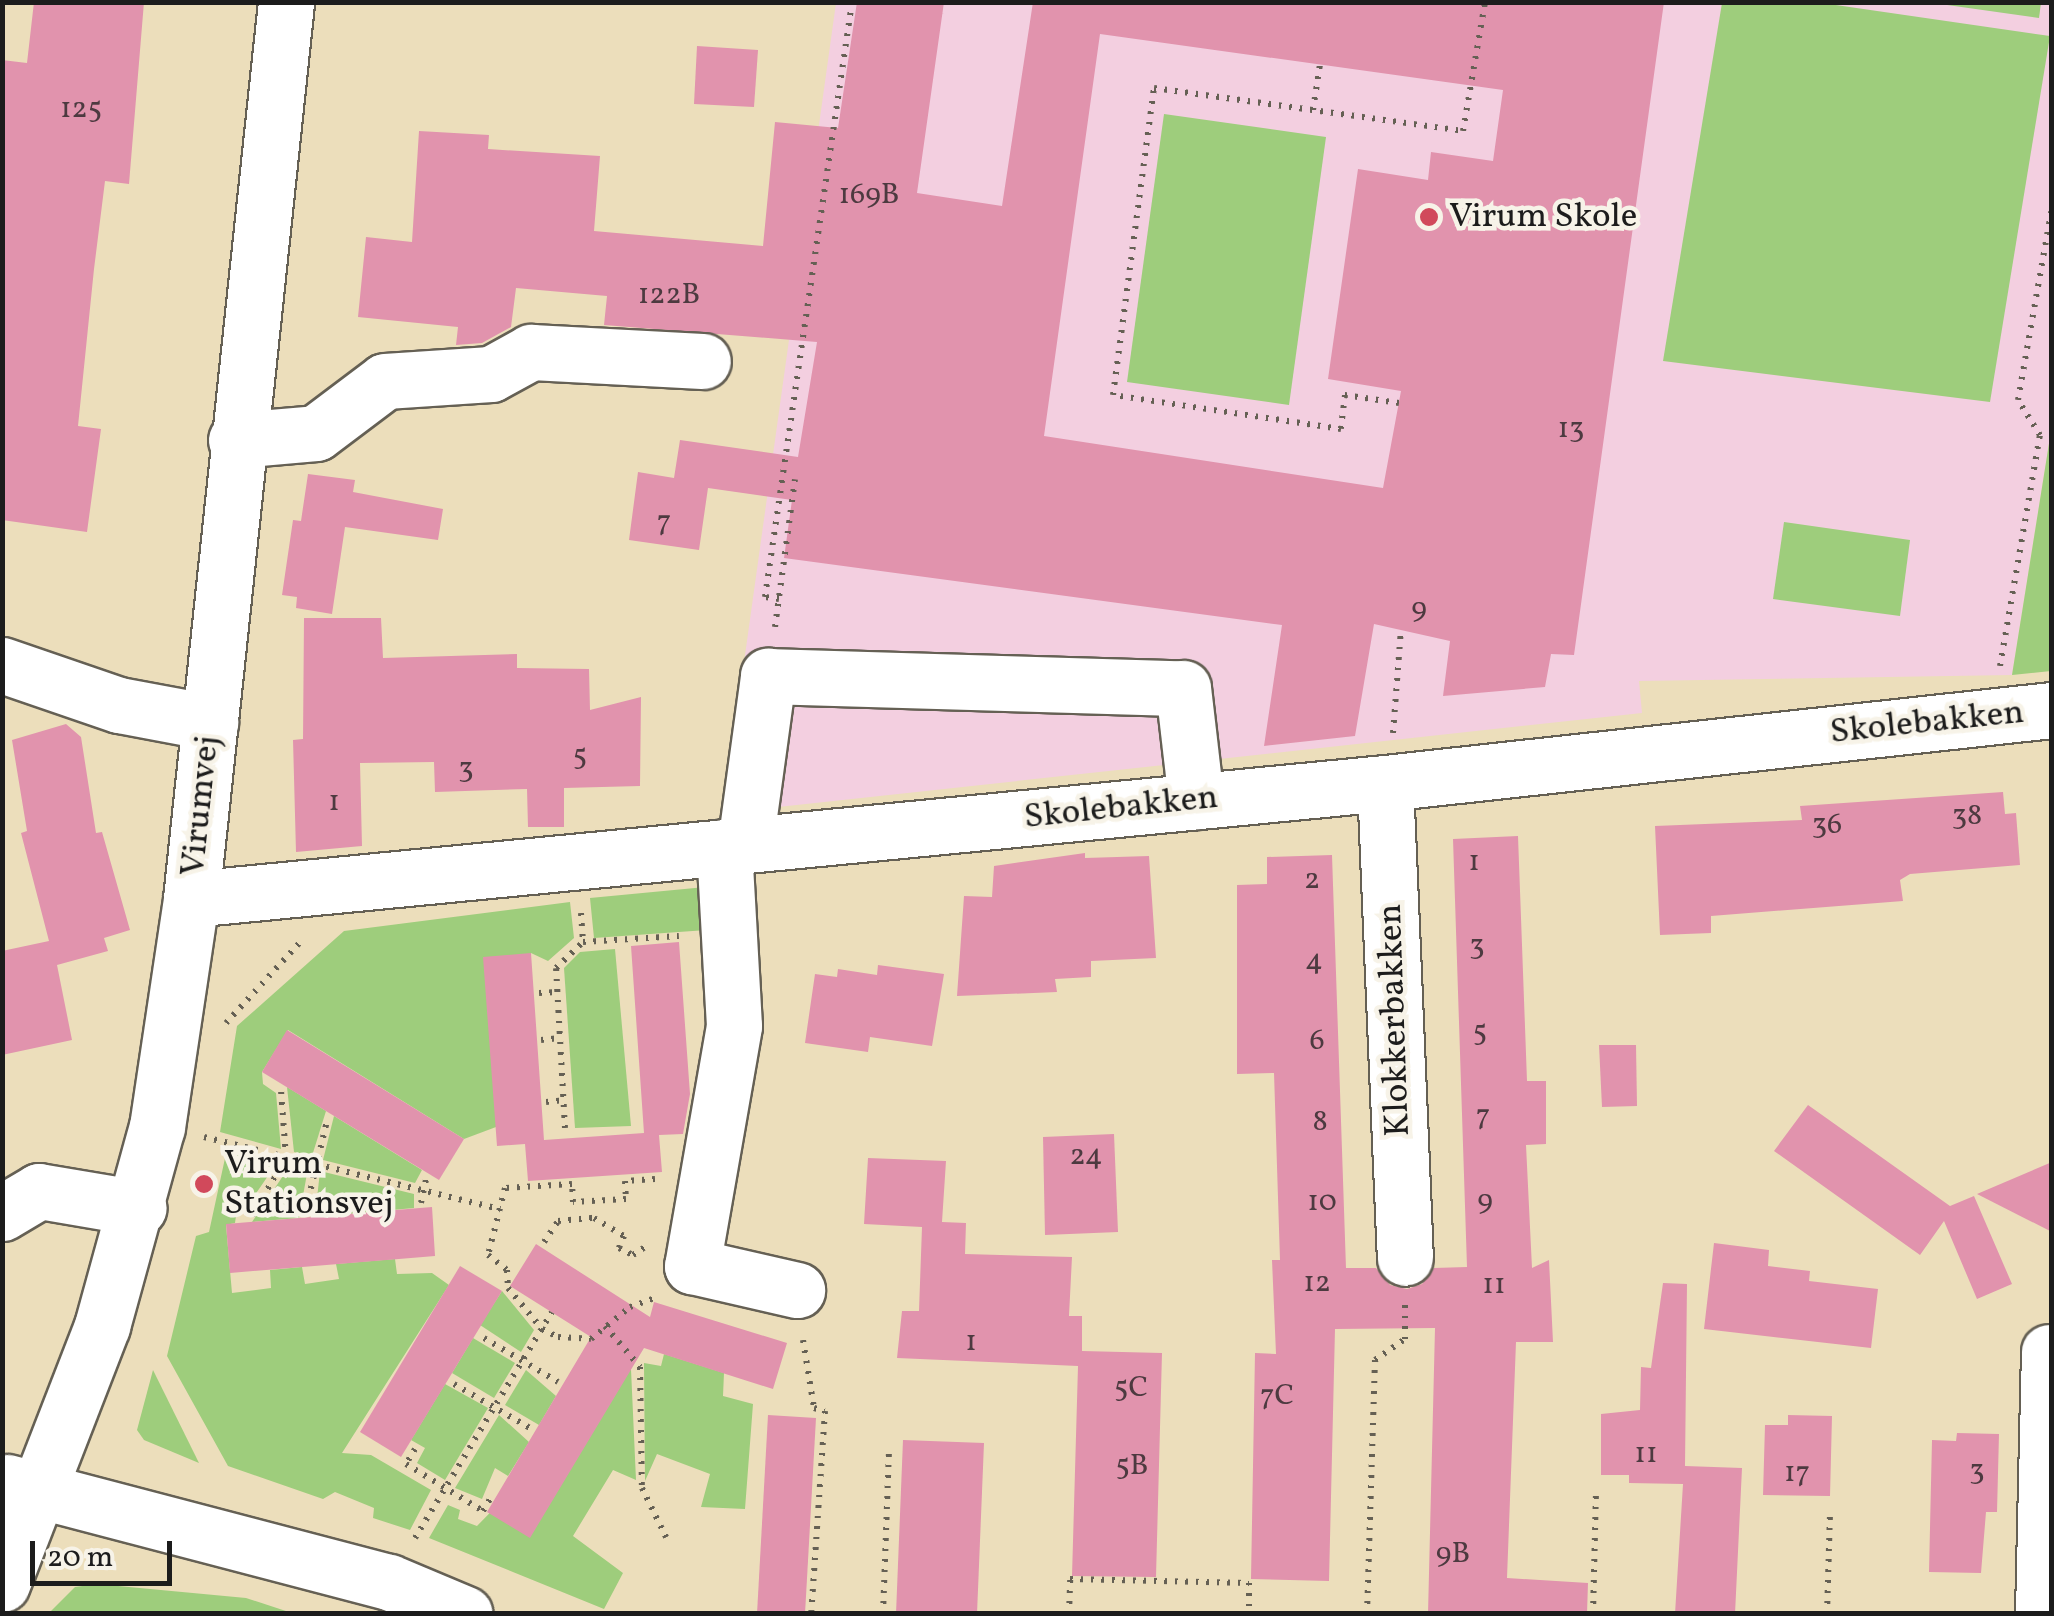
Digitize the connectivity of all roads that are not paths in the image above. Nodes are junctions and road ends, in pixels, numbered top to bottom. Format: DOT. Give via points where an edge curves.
graph roads {
  1 [pos="286,2"];
  2 [pos="702,361"];
  3 [pos="236,440"];
  4 [pos="2,664"];
  5 [pos="2052,710"];
  6 [pos="210,722"];
  7 [pos="1389,758"];
  8 [pos="1196,801"];
  9 [pos="734,846"];
  10 [pos="191,899"];
  11 [pos="138,1208"];
  12 [pos="2,1213"];
  13 [pos="1405,1258"];
  14 [pos="796,1290"];
  15 [pos="2049,1352"];
  16 [pos="21,1485"];
  17 [pos="2,1584"];
  18 [pos="331,1590"];
  19 [pos="465,1614"];
  20 [pos="2043,1614"];
  1 -- 3 [label="street, Virumvej"];
  2 -- 3 [label="street" via="531,352 491,374 385,381 316,433"];
  3 -- 6 [label="street, Virumvej"];
  4 -- 6 [label="street" via="119,705"];
  5 -- 7 [label="street, Skolebakken"];
  6 -- 10 [label="street, Virumvej"];
  7 -- 8 [label="street, Skolebakken"];
  7 -- 13 [label="street, Klokkerbakken"];
  8 -- 9 [label="street, Skolebakken"];
  8 -- 9 [label="street" via="1183,688 768,676"];
  9 -- 10 [label="street, Skolebakken"];
  9 -- 14 [label="street" via="734,1026 710,1176 674,1248"];
  10 -- 11 [label="street, Virumvej"];
  11 -- 12 [label="street" via="39,1191"];
  11 -- 16 [label="street, Virumvej"];
  15 -- 20 [label="street"];
  16 -- 17 [label="street, Virumvej"];
  16 -- 18 [label="street"];
  18 -- 19 [label="street" via="389,1582"];
}
